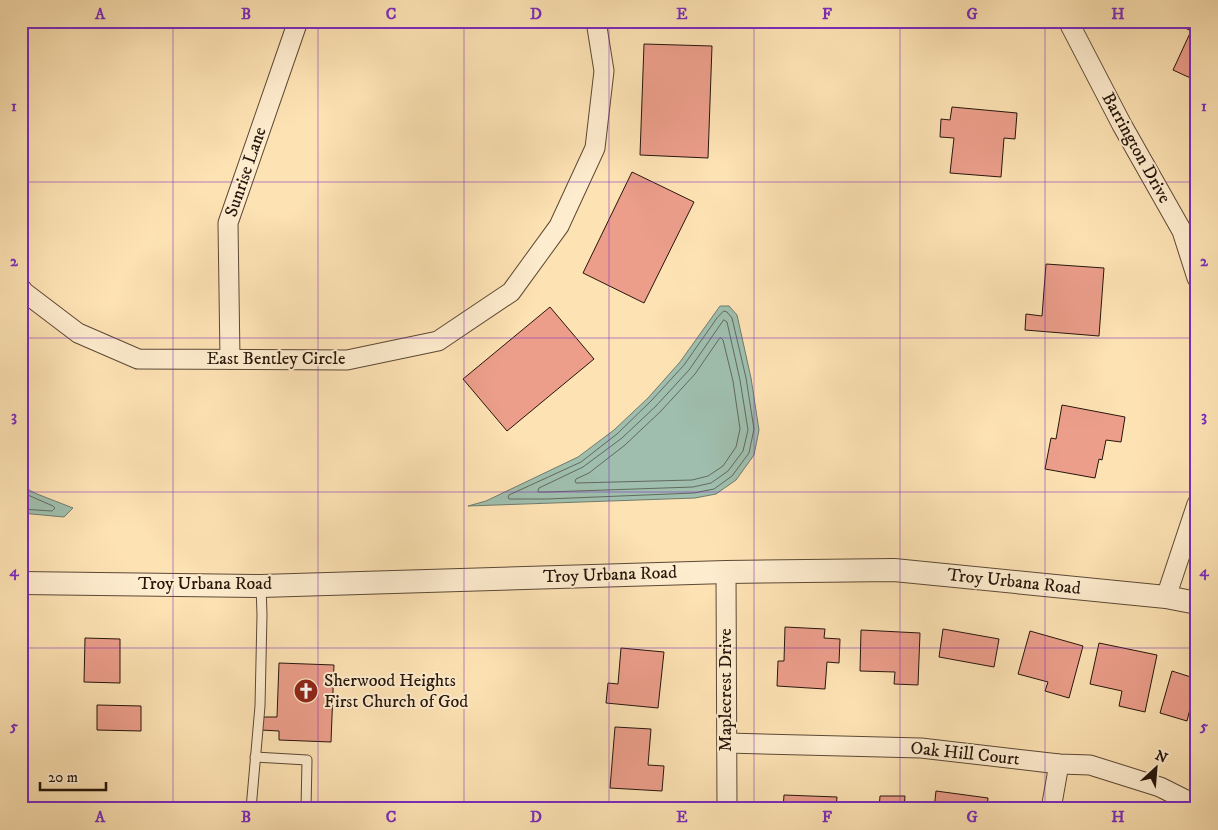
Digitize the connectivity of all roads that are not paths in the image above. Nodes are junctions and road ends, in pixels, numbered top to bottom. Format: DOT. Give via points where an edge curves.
graph roads {
  1 [pos="298,21"];
  2 [pos="596,21"];
  3 [pos="1068,21"];
  4 [pos="1197,278"];
  5 [pos="21,288"];
  6 [pos="230,359"];
  7 [pos="1197,504"];
  8 [pos="726,572"];
  9 [pos="21,583"];
  10 [pos="261,586"];
  11 [pos="1166,597"];
  12 [pos="1197,603"];
  13 [pos="727,744"];
  14 [pos="255,757"];
  15 [pos="1059,764"];
  16 [pos="1196,805"];
  17 [pos="251,809"];
  18 [pos="306,809"];
  19 [pos="727,809"];
  20 [pos="1051,809"];
  1 -- 6 [label="street, Sunrise Lane" via="228,223"];
  2 -- 6 [label="street, East Bentley Circle" via="604,70 595,148 559,226 510,292 438,341 347,360"];
  3 -- 4 [label="street, Barrington Drive" via="1182,232"];
  5 -- 6 [label="street, East Bentley Circle" via="78,333 138,359"];
  7 -- 11 [label="street"];
  8 -- 10 [label="street, Troy Urbana Road"];
  8 -- 11 [label="street, Troy Urbana Road" via="894,570"];
  8 -- 13 [label="street, Maplecrest Drive"];
  9 -- 10 [label="street, Troy Urbana Road"];
  10 -- 14 [label="lane" via="260,706"];
  11 -- 12 [label="street, Troy Urbana Road"];
  13 -- 15 [label="street, Oak Hill Court" via="921,748"];
  13 -- 19 [label="street, Maplecrest Drive"];
  14 -- 17 [label="lane"];
  14 -- 18 [label="lane" via="307,760"];
  15 -- 16 [label="street, Oak Hill Court" via="1090,765 1160,787"];
  15 -- 20 [label="street"];
}
